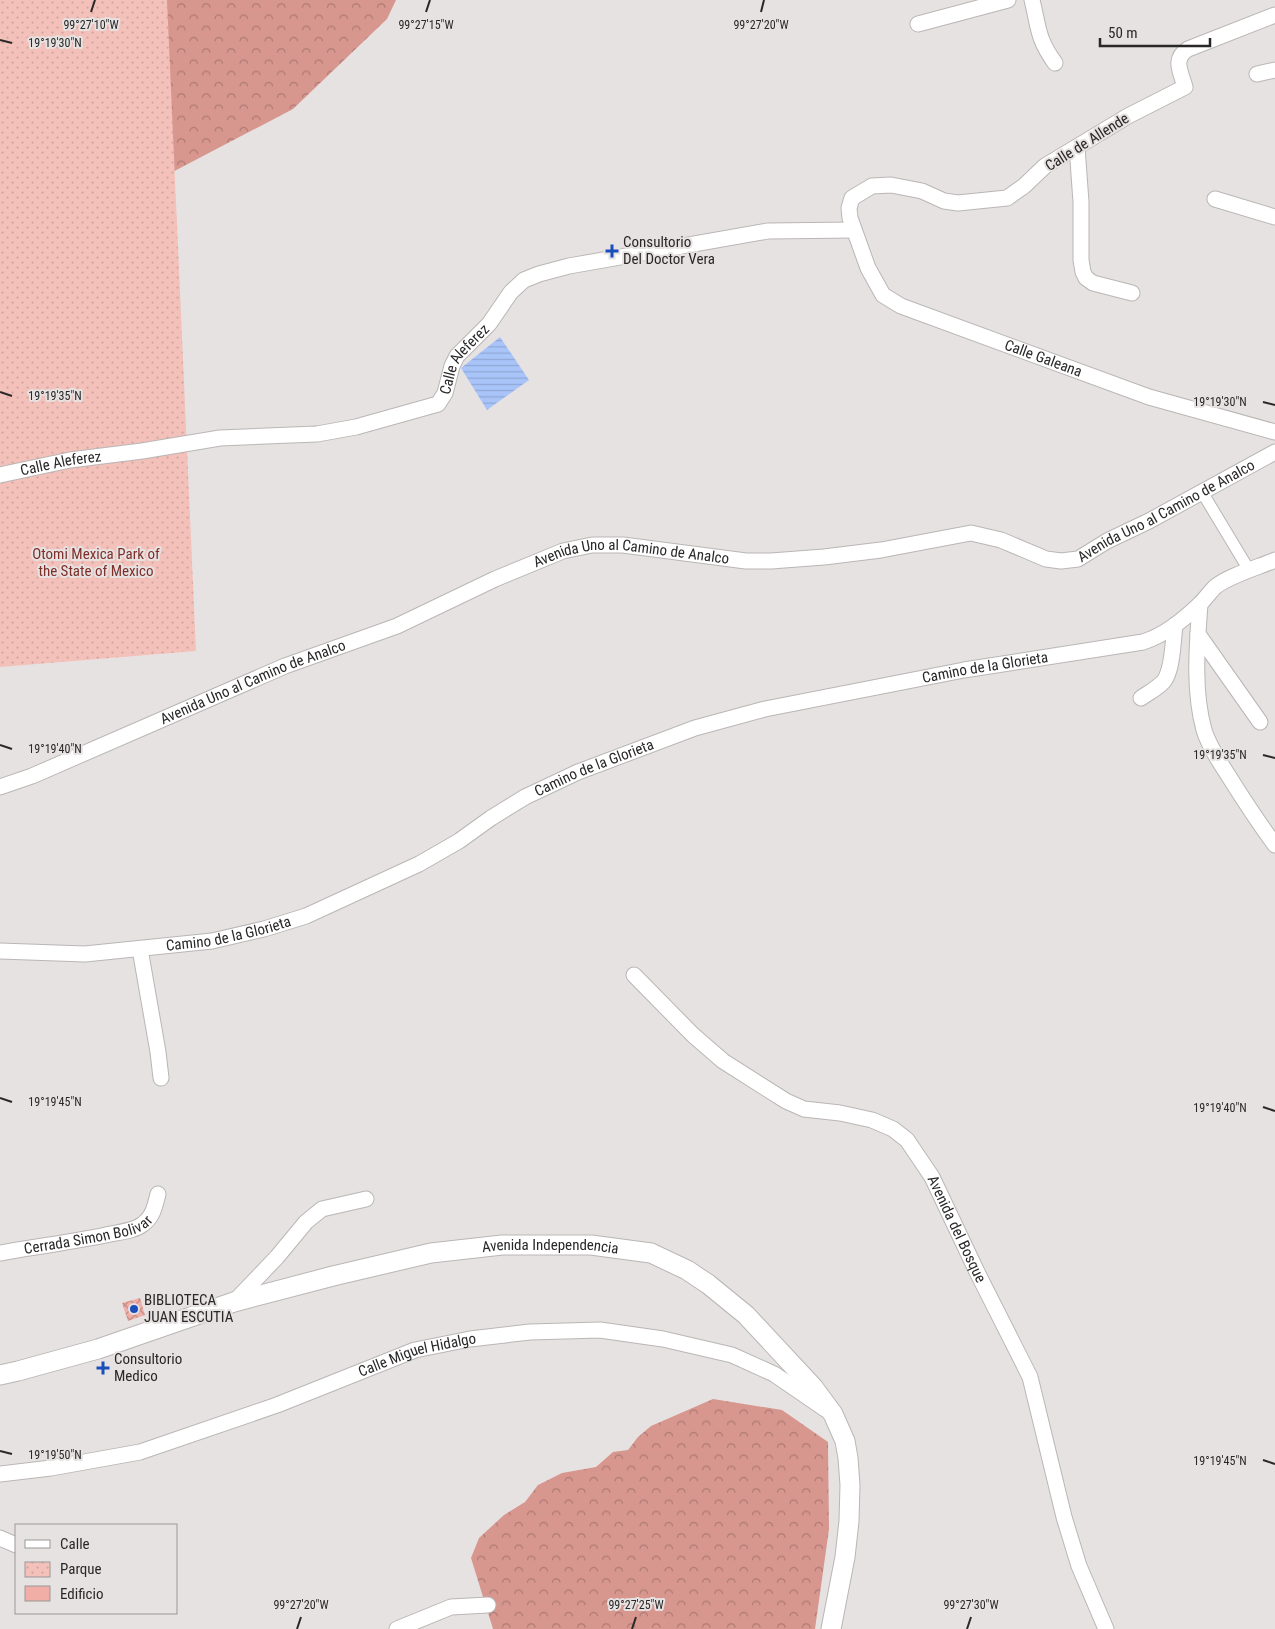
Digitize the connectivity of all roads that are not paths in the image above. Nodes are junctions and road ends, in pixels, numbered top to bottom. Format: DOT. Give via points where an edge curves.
graph roads {
  1 [pos="1008,0"];
  2 [pos="1032,0"];
  3 [pos="1275,16"];
  4 [pos="918,24"];
  5 [pos="1055,64"];
  6 [pos="1275,70"];
  7 [pos="1257,74"];
  8 [pos="1077,147"];
  9 [pos="1215,199"];
  10 [pos="1275,217"];
  11 [pos="854,230"];
  12 [pos="1132,293"];
  13 [pos="1275,432"];
  14 [pos="1275,452"];
  15 [pos="0,475"];
  16 [pos="1202,492"];
  17 [pos="1275,560"];
  18 [pos="1249,570"];
  19 [pos="1200,604"];
  20 [pos="1176,625"];
  21 [pos="1198,634"];
  22 [pos="1141,698"];
  23 [pos="1260,722"];
  24 [pos="0,787"];
  25 [pos="1275,845"];
  26 [pos="140,949"];
  27 [pos="0,951"];
  28 [pos="634,975"];
  29 [pos="161,1078"];
  30 [pos="158,1194"];
  31 [pos="366,1199"];
  32 [pos="0,1253"];
  33 [pos="234,1302"];
  34 [pos="0,1374"];
  35 [pos="832,1414"];
  36 [pos="0,1474"];
  37 [pos="0,1538"];
  38 [pos="15,1544"];
  39 [pos="488,1605"];
  40 [pos="397,1629"];
  41 [pos="831,1629"];
  42 [pos="1106,1629"];
  1 -- 4 [label="street"];
  2 -- 5 [label="street" via="1038,34"];
  3 -- 8 [label="street, Calle de Allende" via="1181,53 1178,64 1184,86"];
  6 -- 7 [label="street"];
  8 -- 11 [label="street, Calle de Allende" via="1045,166 1007,198 958,203 908,188 872,186 852,198 849,208"];
  8 -- 12 [label="street" via="1083,272 1093,283"];
  9 -- 10 [label="street"];
  11 -- 13 [label="street, Calle Galeana" via="882,295 901,306 1149,397"];
  11 -- 15 [label="street, Calle Aleferez" via="768,231 569,266 524,280 511,292 490,324 457,356 445,394 438,404 415,411 318,434 220,438 70,460"];
  14 -- 16 [label="street, Avenida Uno al Camino de Analco"];
  16 -- 18 [label="street"];
  16 -- 24 [label="street, Avenida Uno al Camino de Analco" via="1078,559 1061,561 971,533 881,550 771,561 746,561 623,545 592,545 563,551 397,626 285,666"];
  17 -- 18 [label="street, Camino de la Glorieta"];
  18 -- 19 [label="street, Camino de la Glorieta" via="1216,586"];
  19 -- 20 [label="street, Camino de la Glorieta"];
  19 -- 21 [label="street"];
  20 -- 22 [label="street" via="1165,679"];
  20 -- 26 [label="street, Camino de la Glorieta" via="1143,642 964,670 765,709 695,728 578,772 525,797 419,864 306,916 212,941"];
  21 -- 23 [label="street"];
  21 -- 25 [label="street" via="1198,686 1205,732 1225,770"];
  26 -- 27 [label="street, Camino de la Glorieta" via="86,954"];
  26 -- 29 [label="street"];
  28 -- 42 [label="street, Avenida del Bosque" via="723,1061 786,1101 804,1109 872,1120 908,1140 932,1177 1030,1377 1064,1517 1079,1566"];
  30 -- 32 [label="street, Cerrada Simon Bolivar" via="155,1209 142,1225 66,1243"];
  31 -- 33 [label="street" via="322,1209 306,1222"];
  33 -- 34 [label="street, Avenida Independencia" via="98,1349"];
  33 -- 35 [label="street, Avenida Independencia" via="431,1253 502,1245 591,1245 650,1253 687,1270 746,1315 813,1388"];
  35 -- 36 [label="street, Calle Miguel Hidalgo" via="774,1374 732,1355 663,1339 600,1330 530,1332 415,1350 277,1405 140,1452"];
  35 -- 41 [label="street, Avenida Independencia" via="845,1441 850,1485 845,1557"];
  37 -- 38 [label="street"];
  39 -- 40 [label="street" via="451,1607"];
}
